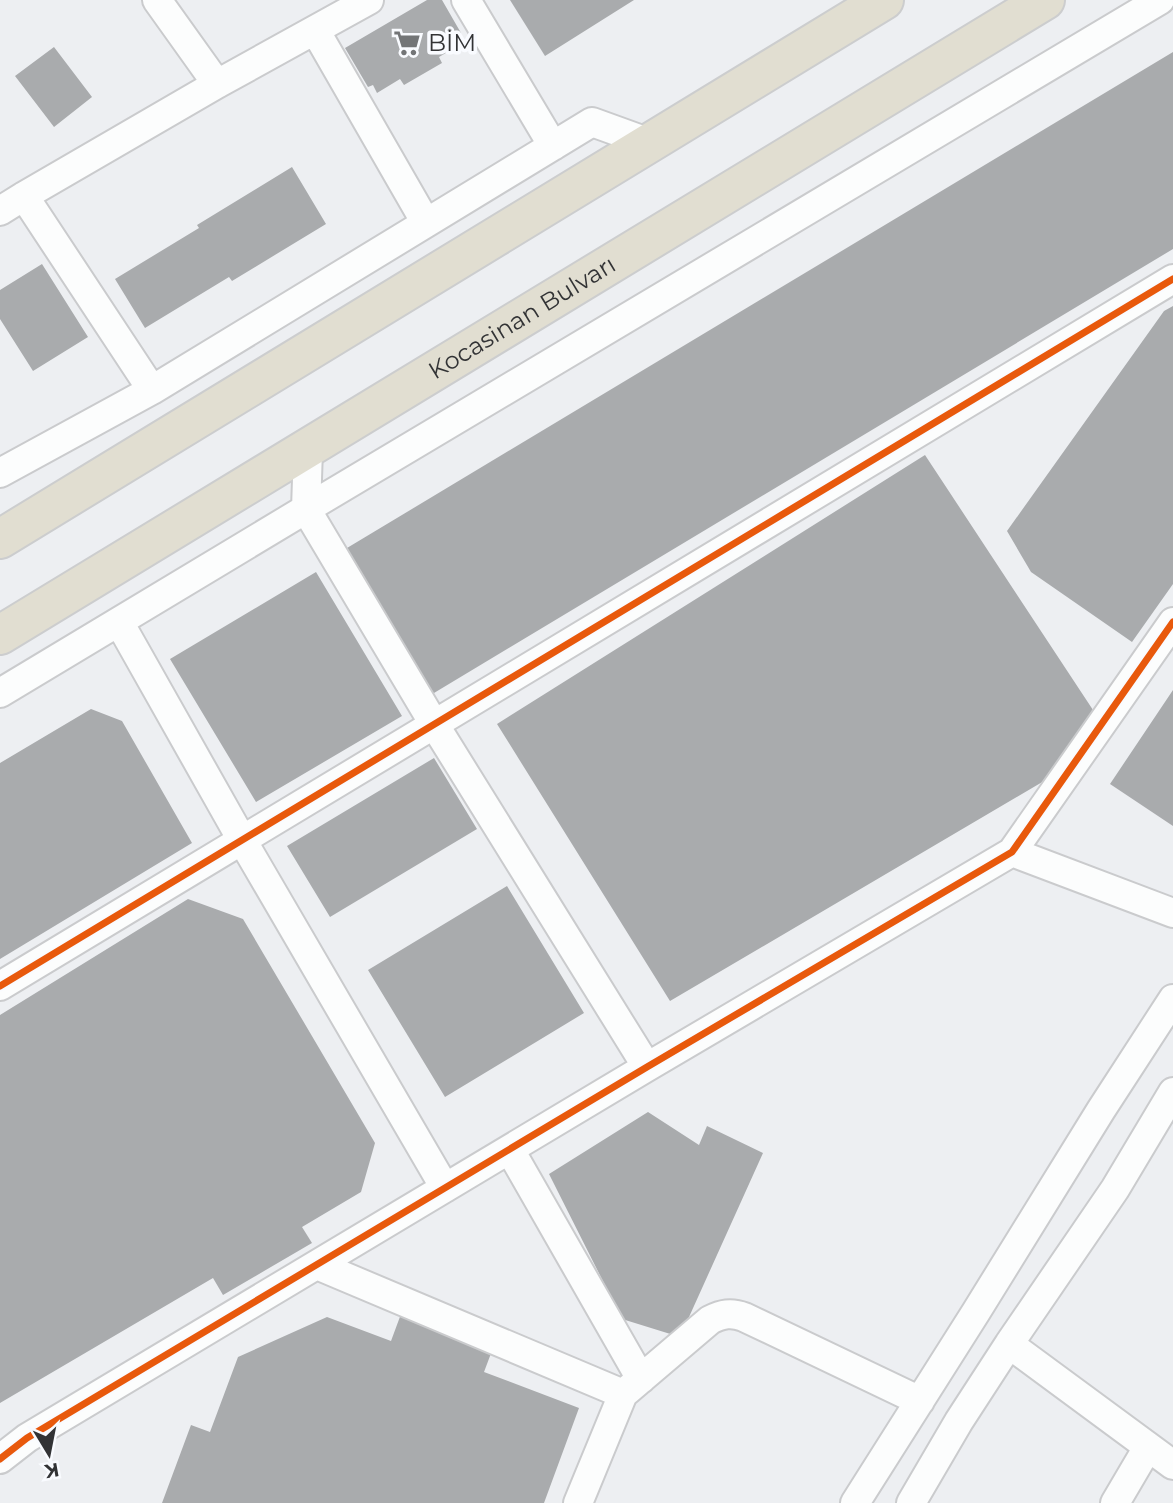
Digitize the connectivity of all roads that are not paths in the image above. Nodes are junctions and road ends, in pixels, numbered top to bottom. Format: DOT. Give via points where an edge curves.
graph roads {
  1 [pos="157,0"];
  2 [pos="369,0"];
  3 [pos="466,0"];
  4 [pos="884,0"];
  5 [pos="1045,0"];
  6 [pos="1160,0"];
  7 [pos="315,30"];
  8 [pos="217,84"];
  9 [pos="650,143"];
  10 [pos="553,146"];
  11 [pos="24,195"];
  12 [pos="0,211"];
  13 [pos="426,223"];
  14 [pos="1173,279"];
  15 [pos="152,390"];
  16 [pos="308,449"];
  17 [pos="0,473"];
  18 [pos="306,509"];
  19 [pos="0,539"];
  20 [pos="119,622"];
  21 [pos="1173,622"];
  22 [pos="0,635"];
  23 [pos="0,693"];
  24 [pos="434,724"];
  25 [pos="242,840"];
  26 [pos="1012,852"];
  27 [pos="1173,913"];
  28 [pos="0,986"];
  29 [pos="1173,999"];
  30 [pos="648,1067"];
  31 [pos="1173,1092"];
  32 [pos="510,1150"];
  33 [pos="446,1188"];
  34 [pos="317,1265"];
  35 [pos="1009,1344"];
  36 [pos="632,1387"];
  37 [pos="920,1401"];
  38 [pos="1148,1447"];
  39 [pos="0,1459"];
  40 [pos="1173,1465"];
  41 [pos="578,1503"];
  42 [pos="855,1503"];
  43 [pos="911,1503"];
  44 [pos="1115,1503"];
  1 -- 8 [label="street"];
  2 -- 7 [label="street"];
  3 -- 10 [label="street"];
  4 -- 9 [label="highway"];
  5 -- 16 [label="highway, Kocasinan Bulvarı"];
  6 -- 18 [label="street"];
  7 -- 8 [label="street"];
  7 -- 13 [label="street"];
  8 -- 11 [label="street"];
  9 -- 10 [label="street" via="592,122"];
  9 -- 19 [label="highway"];
  10 -- 13 [label="street"];
  11 -- 12 [label="street"];
  11 -- 15 [label="street"];
  13 -- 15 [label="street"];
  14 -- 24 [label="street"];
  15 -- 17 [label="street"];
  16 -- 18 [label="street"];
  16 -- 22 [label="highway, Kocasinan Bulvarı"];
  18 -- 20 [label="street"];
  18 -- 24 [label="street"];
  20 -- 23 [label="street"];
  20 -- 25 [label="street"];
  21 -- 26 [label="street"];
  24 -- 25 [label="street"];
  24 -- 30 [label="street"];
  25 -- 28 [label="street"];
  25 -- 33 [label="street"];
  26 -- 27 [label="street"];
  26 -- 30 [label="street"];
  29 -- 37 [label="street"];
  30 -- 32 [label="street"];
  31 -- 35 [label="street" via="1115,1189"];
  32 -- 33 [label="street"];
  32 -- 36 [label="street"];
  33 -- 34 [label="street"];
  34 -- 36 [label="street"];
  34 -- 39 [label="street" via="27,1438"];
  35 -- 38 [label="street"];
  35 -- 43 [label="street"];
  36 -- 37 [label="street" via="710,1320 736,1314"];
  36 -- 41 [label="street"];
  37 -- 42 [label="street"];
  38 -- 40 [label="street"];
  38 -- 44 [label="street"];
}
